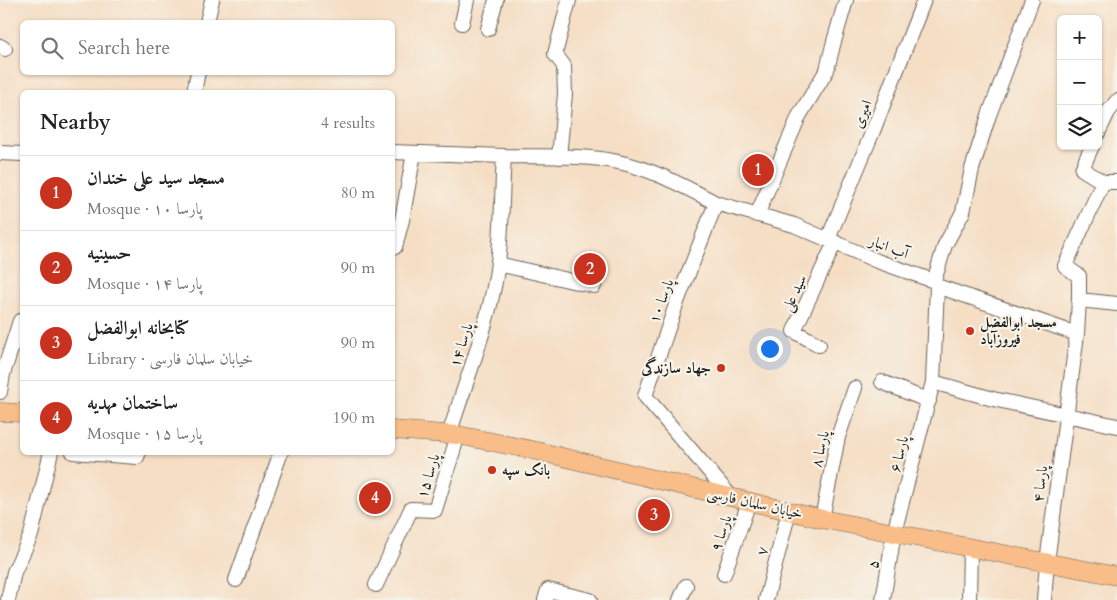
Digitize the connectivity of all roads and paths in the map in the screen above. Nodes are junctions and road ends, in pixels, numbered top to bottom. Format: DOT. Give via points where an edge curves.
graph roads {
  1 [pos="212,0"];
  2 [pos="468,0"];
  3 [pos="496,0"];
  4 [pos="569,0"];
  5 [pos="846,0"];
  6 [pos="924,0"];
  7 [pos="1032,0"];
  8 [pos="207,20"];
  9 [pos="462,23"];
  10 [pos="488,29"];
  11 [pos="197,75"];
  12 [pos="194,90"];
  13 [pos="1117,101"];
  14 [pos="1102,125"];
  15 [pos="1090,150"];
  16 [pos="395,152"];
  17 [pos="0,153"];
  18 [pos="414,153"];
  19 [pos="20,154"];
  20 [pos="504,156"];
  21 [pos="559,157"];
  22 [pos="1103,182"];
  23 [pos="1117,182"];
  24 [pos="716,203"];
  25 [pos="757,215"];
  26 [pos="832,241"];
  27 [pos="395,247"];
  28 [pos="498,264"];
  29 [pos="936,283"];
  30 [pos="594,286"];
  31 [pos="1079,300"];
  32 [pos="1117,304"];
  33 [pos="20,321"];
  34 [pos="1077,334"];
  35 [pos="819,345"];
  36 [pos="882,382"];
  37 [pos="933,382"];
  38 [pos="855,388"];
  39 [pos="0,392"];
  40 [pos="928,400"];
  41 [pos="0,412"];
  42 [pos="1066,412"];
  43 [pos="20,413"];
  44 [pos="1117,426"];
  45 [pos="395,430"];
  46 [pos="454,435"];
  47 [pos="50,455"];
  48 [pos="280,455"];
  49 [pos="740,500"];
  50 [pos="789,511"];
  51 [pos="822,519"];
  52 [pos="894,533"];
  53 [pos="970,548"];
  54 [pos="1047,562"];
  55 [pos="724,574"];
  56 [pos="1117,576"];
  57 [pos="236,580"];
  58 [pos="376,585"];
  59 [pos="686,586"];
  60 [pos="8,600"];
  61 [pos="545,600"];
  62 [pos="590,600"];
  63 [pos="680,600"];
  64 [pos="766,600"];
  65 [pos="883,600"];
  66 [pos="968,600"];
  67 [pos="1044,600"];
  1 -- 8 [label="street"];
  2 -- 9 [label="street"];
  3 -- 10 [label="street"];
  4 -- 21 [label="street" via="555,54 564,66 565,94"];
  5 -- 25 [label="street" via="827,70 799,116"];
  6 -- 26 [label="street, امیری"];
  7 -- 29 [label="street, پارسا ۶" via="989,115 963,212 945,244"];
  11 -- 12 [label="street"];
  13 -- 14 [label="street"];
  15 -- 22 [label="street" via="1082,169"];
  16 -- 18 [label="street"];
  17 -- 19 [label="street"];
  18 -- 20 [label="street"];
  18 -- 27 [label="street"];
  20 -- 21 [label="street"];
  20 -- 28 [label="street, پارسا ۱۴"];
  21 -- 24 [label="street" via="617,161 642,168"];
  22 -- 23 [label="street"];
  22 -- 31 [label="street, پارسا ۴" via="1065,266 1079,276"];
  24 -- 25 [label="street"];
  24 -- 49 [label="street, پارسا ۱۰" via="676,302 645,396"];
  25 -- 26 [label="street" via="794,225"];
  26 -- 29 [label="street, آب انبار"];
  26 -- 35 [label="street, سید علی" via="794,331"];
  28 -- 30 [label="street"];
  28 -- 46 [label="street, پارسا ۱۴" via="482,337"];
  29 -- 34 [label="street, آب انبار"];
  29 -- 37 [label="street, پارسا ۶"];
  31 -- 32 [label="street"];
  31 -- 34 [label="street, پارسا ۴"];
  33 -- 39 [label="street"];
  34 -- 42 [label="street, پارسا ۴"];
  36 -- 40 [label="street"];
  37 -- 40 [label="street, پارسا ۶"];
  37 -- 42 [label="street" via="993,399"];
  38 -- 51 [label="street, پارسا ۸" via="838,437"];
  40 -- 52 [label="street, پارسا ۶"];
  41 -- 43 [label="main road"];
  42 -- 44 [label="street"];
  42 -- 54 [label="street, پارسا ۴"];
  45 -- 46 [label="main road, خیابان سلمان فارسی"];
  46 -- 49 [label="main road, خیابان سلمان فارسی" via="537,451"];
  46 -- 58 [label="street, پارسا ۱۵" via="435,510 411,509"];
  47 -- 60 [label="street" via="31,535 14,572"];
  48 -- 57 [label="street"];
  49 -- 50 [label="main road, خیابان سلمان فارسی"];
  49 -- 55 [label="street, پارسا ۹"];
  50 -- 51 [label="main road, خیابان سلمان فارسی"];
  50 -- 64 [label="street, ۷"];
  51 -- 52 [label="main road, خیابان سلمان فارسی"];
  52 -- 53 [label="main road, خیابان سلمان فارسی"];
  52 -- 65 [label="street, ۵"];
  53 -- 54 [label="main road, خیابان سلمان فارسی"];
  53 -- 66 [label="street"];
  54 -- 56 [label="main road, خیابان سلمان فارسی"];
  54 -- 67 [label="street, پارسا ۴"];
  59 -- 63 [label="street"];
  61 -- 62 [label="street" via="548,590"];
}
